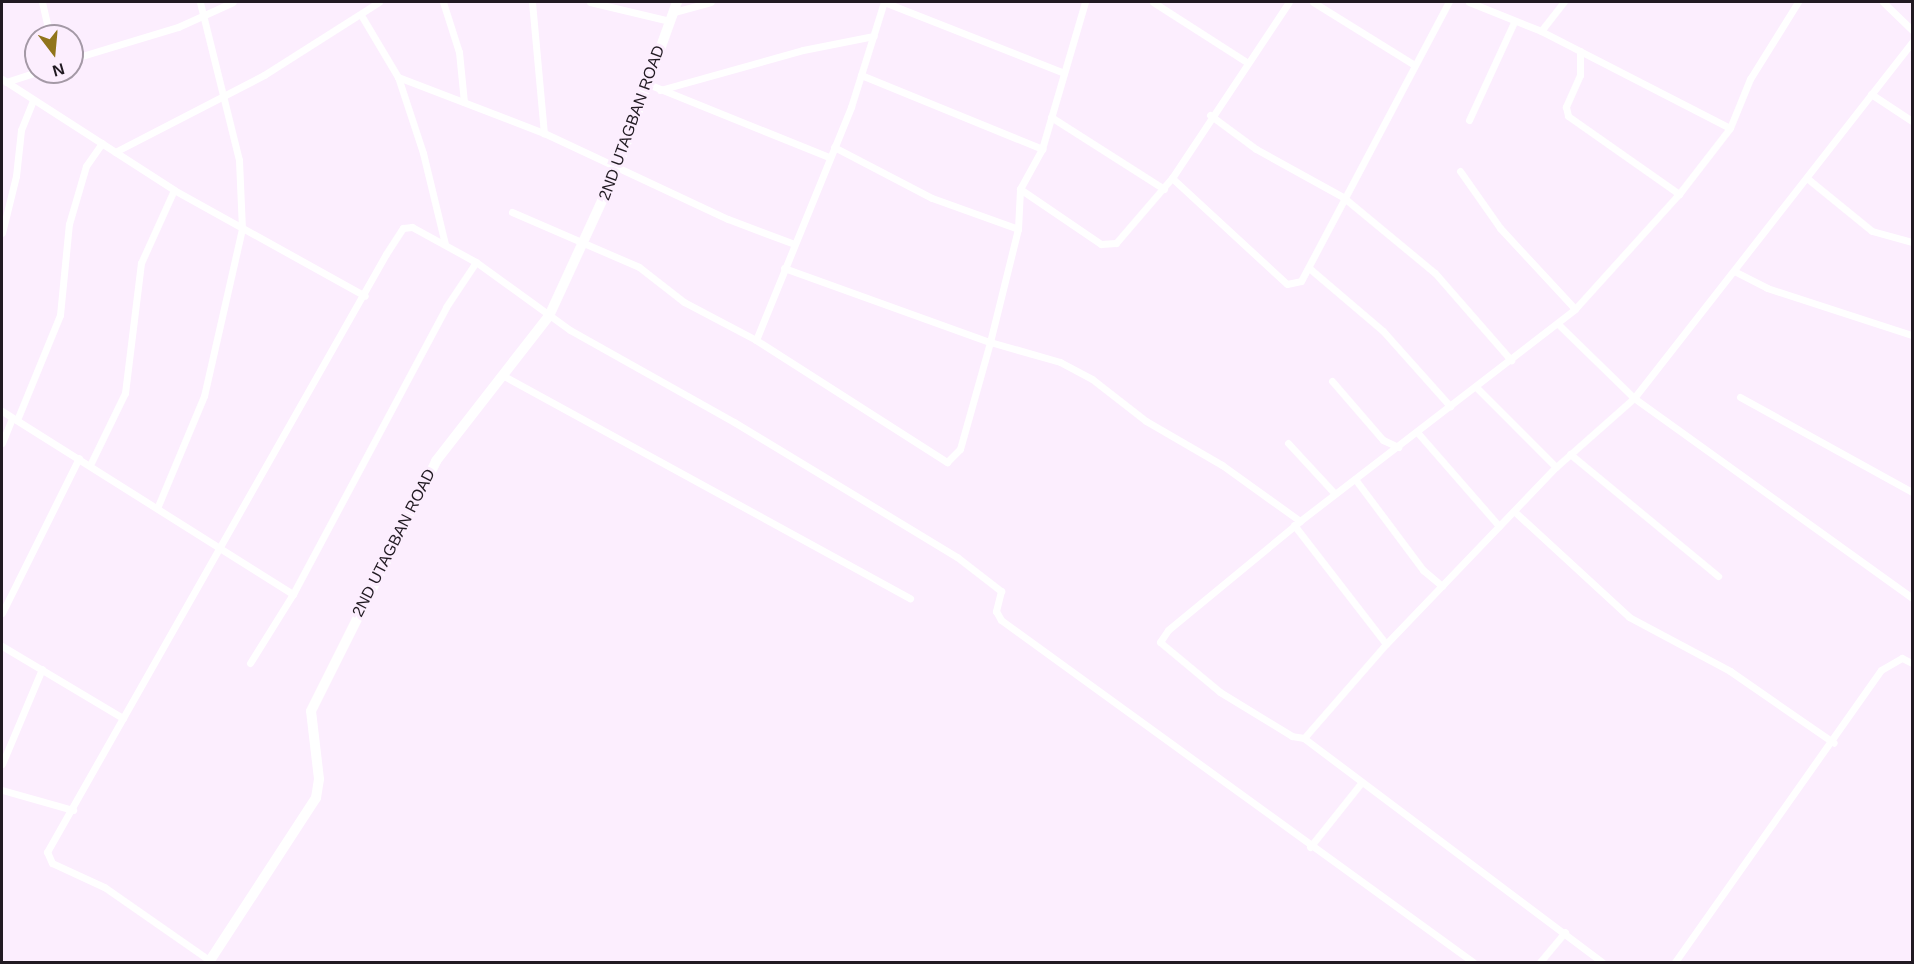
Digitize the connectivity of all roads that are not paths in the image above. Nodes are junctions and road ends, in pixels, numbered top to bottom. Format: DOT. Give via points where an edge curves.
graph roads {
  1 [pos="42,2"];
  2 [pos="200,2"];
  3 [pos="233,2"];
  4 [pos="379,2"];
  5 [pos="443,2"];
  6 [pos="532,2"];
  7 [pos="590,2"];
  8 [pos="711,2"];
  9 [pos="884,2"];
  10 [pos="1085,2"];
  11 [pos="1153,2"];
  12 [pos="1289,2"];
  13 [pos="1313,2"];
  14 [pos="1449,2"];
  15 [pos="1469,2"];
  16 [pos="1564,2"];
  17 [pos="1798,2"];
  18 [pos="1883,2"];
  19 [pos="674,11"];
  20 [pos="206,15"];
  21 [pos="362,15"];
  22 [pos="1514,22"];
  23 [pos="47,24"];
  24 [pos="1912,30"];
  25 [pos="1541,31"];
  26 [pos="874,36"];
  27 [pos="1912,42"];
  28 [pos="1581,51"];
  29 [pos="84,55"];
  30 [pos="1245,61"];
  31 [pos="1413,64"];
  32 [pos="1064,73"];
  33 [pos="861,75"];
  34 [pos="24,76"];
  35 [pos="398,77"];
  36 [pos="4,81"];
  37 [pos="648,84"];
  38 [pos="660,90"];
  39 [pos="1871,94"];
  40 [pos="223,95"];
  41 [pos="33,100"];
  42 [pos="464,102"];
  43 [pos="1210,115"];
  44 [pos="1051,117"];
  45 [pos="1469,120"];
  46 [pos="1912,121"];
  47 [pos="1730,129"];
  48 [pos="544,133"];
  49 [pos="102,143"];
  50 [pos="834,147"];
  51 [pos="1042,149"];
  52 [pos="115,152"];
  53 [pos="829,157"];
  54 [pos="618,166"];
  55 [pos="1460,171"];
  56 [pos="1172,178"];
  57 [pos="1808,179"];
  58 [pos="1020,189"];
  59 [pos="1164,189"];
  60 [pos="174,190"];
  61 [pos="1679,194"];
  62 [pos="1343,197"];
  63 [pos="512,212"];
  64 [pos="242,229"];
  65 [pos="1018,229"];
  66 [pos="2,233"];
  67 [pos="586,240"];
  68 [pos="1912,242"];
  69 [pos="444,244"];
  70 [pos="794,244"];
  71 [pos="476,262"];
  72 [pos="784,268"];
  73 [pos="1309,268"];
  74 [pos="1736,272"];
  75 [pos="365,296"];
  76 [pos="1575,309"];
  77 [pos="549,316"];
  78 [pos="1558,324"];
  79 [pos="1912,335"];
  80 [pos="756,340"];
  81 [pos="990,342"];
  82 [pos="1511,360"];
  83 [pos="504,376"];
  84 [pos="1332,381"];
  85 [pos="1476,387"];
  86 [pos="1740,397"];
  87 [pos="1634,399"];
  88 [pos="1450,406"];
  89 [pos="2,411"];
  90 [pos="15,419"];
  91 [pos="1417,432"];
  92 [pos="2,443"];
  93 [pos="1288,443"];
  94 [pos="1398,447"];
  95 [pos="1570,454"];
  96 [pos="79,458"];
  97 [pos="90,465"];
  98 [pos="1557,467"];
  99 [pos="1355,479"];
  100 [pos="1911,490"];
  101 [pos="1335,494"];
  102 [pos="158,506"];
  103 [pos="1515,512"];
  104 [pos="1297,523"];
  105 [pos="1499,526"];
  106 [pos="220,545"];
  107 [pos="1718,576"];
  108 [pos="1443,586"];
  109 [pos="293,594"];
  110 [pos="910,598"];
  111 [pos="1912,598"];
  112 [pos="2,613"];
  113 [pos="1386,644"];
  114 [pos="2,646"];
  115 [pos="250,663"];
  116 [pos="1912,663"];
  117 [pos="42,669"];
  118 [pos="123,718"];
  119 [pos="1304,738"];
  120 [pos="1834,742"];
  121 [pos="2,764"];
  122 [pos="1361,783"];
  123 [pos="2,790"];
  124 [pos="73,810"];
  125 [pos="1310,847"];
  126 [pos="1565,932"];
  127 [pos="210,962"];
  128 [pos="1473,963"];
  129 [pos="1540,963"];
  130 [pos="1602,963"];
  131 [pos="1676,963"];
  1 -- 23 [label="street"];
  2 -- 20 [label="street"];
  3 -- 20 [label="street"];
  4 -- 21 [label="street"];
  5 -- 42 [label="street" via="459,52"];
  6 -- 48 [label="street"];
  7 -- 19 [label="street"];
  8 -- 19 [label="street"];
  9 -- 26 [label="street"];
  9 -- 32 [label="street"];
  10 -- 32 [label="street"];
  11 -- 30 [label="street"];
  12 -- 30 [label="street"];
  13 -- 31 [label="street"];
  14 -- 31 [label="street"];
  15 -- 22 [label="street"];
  16 -- 25 [label="street"];
  17 -- 47 [label="street" via="1750,80"];
  18 -- 24 [label="street"];
  19 -- 37 [label="street, 2ND UTAGBAN ROAD"];
  20 -- 29 [label="street"];
  20 -- 40 [label="street"];
  21 -- 35 [label="street"];
  21 -- 40 [label="street"];
  22 -- 25 [label="street"];
  22 -- 45 [label="street"];
  25 -- 28 [label="street"];
  26 -- 33 [label="street"];
  26 -- 38 [label="street" via="803,50"];
  27 -- 39 [label="street"];
  28 -- 47 [label="street"];
  28 -- 61 [label="street" via="1580,75 1566,107 1568,116"];
  30 -- 43 [label="street"];
  31 -- 62 [label="street"];
  32 -- 44 [label="street"];
  33 -- 50 [label="street"];
  33 -- 51 [label="street"];
  34 -- 36 [label="street"];
  35 -- 42 [label="street"];
  35 -- 69 [label="street" via="423,153"];
  36 -- 41 [label="street"];
  37 -- 38 [label="street"];
  37 -- 54 [label="street, 2ND UTAGBAN ROAD"];
  38 -- 53 [label="street"];
  39 -- 46 [label="street"];
  39 -- 57 [label="street"];
  40 -- 52 [label="street"];
  40 -- 64 [label="street" via="239,160"];
  41 -- 49 [label="street"];
  41 -- 66 [label="street" via="21,130 16,176"];
  42 -- 48 [label="street"];
  43 -- 56 [label="street"];
  43 -- 62 [label="street" via="1256,149"];
  44 -- 51 [label="street"];
  44 -- 59 [label="street"];
  47 -- 61 [label="street"];
  48 -- 54 [label="street"];
  49 -- 52 [label="street"];
  49 -- 90 [label="street" via="83,172 69,224 60,315"];
  50 -- 53 [label="street"];
  50 -- 65 [label="street" via="932,198"];
  51 -- 58 [label="street"];
  52 -- 60 [label="street"];
  53 -- 70 [label="street"];
  54 -- 67 [label="street, 2ND UTAGBAN ROAD"];
  54 -- 70 [label="street" via="728,219"];
  55 -- 76 [label="street" via="1500,228"];
  56 -- 59 [label="street"];
  56 -- 73 [label="street" via="1287,284 1301,281"];
  57 -- 68 [label="street" via="1872,231"];
  57 -- 74 [label="street"];
  58 -- 59 [label="street" via="1109,246"];
  58 -- 65 [label="street"];
  60 -- 64 [label="street"];
  60 -- 97 [label="street" via="141,263 125,393"];
  61 -- 76 [label="street"];
  62 -- 73 [label="street"];
  62 -- 82 [label="street" via="1436,273"];
  63 -- 67 [label="street"];
  64 -- 75 [label="street"];
  64 -- 102 [label="street" via="204,396"];
  65 -- 81 [label="street"];
  67 -- 77 [label="street, 2ND UTAGBAN ROAD"];
  67 -- 80 [label="street" via="639,267 684,302"];
  69 -- 71 [label="street"];
  69 -- 75 [label="street" via="412,227 403,228"];
  70 -- 72 [label="street"];
  71 -- 77 [label="street"];
  71 -- 109 [label="street" via="446,307"];
  72 -- 80 [label="street"];
  72 -- 81 [label="street"];
  73 -- 88 [label="street" via="1383,332"];
  74 -- 79 [label="street" via="1767,288"];
  74 -- 87 [label="street"];
  75 -- 106 [label="street"];
  76 -- 78 [label="street"];
  77 -- 83 [label="street, 2ND UTAGBAN ROAD"];
  77 -- 125 [label="street" via="957,557 1001,591 996,611 1001,620"];
  78 -- 82 [label="street"];
  78 -- 87 [label="street"];
  80 -- 81 [label="street" via="947,462 960,449"];
  81 -- 104 [label="street" via="1060,362 1092,379 1146,421 1222,465"];
  82 -- 85 [label="street"];
  83 -- 110 [label="street"];
  83 -- 127 [label="street, 2ND UTAGBAN ROAD" via="436,460 414,498 311,711 320,779 316,798"];
  84 -- 94 [label="street" via="1383,440"];
  85 -- 88 [label="street"];
  85 -- 98 [label="street"];
  86 -- 100 [label="street"];
  87 -- 95 [label="street"];
  87 -- 111 [label="street"];
  88 -- 91 [label="street"];
  89 -- 90 [label="street"];
  90 -- 92 [label="street"];
  90 -- 96 [label="street"];
  91 -- 94 [label="street"];
  91 -- 105 [label="street"];
  93 -- 101 [label="street"];
  94 -- 99 [label="street"];
  95 -- 98 [label="street"];
  95 -- 107 [label="street"];
  96 -- 97 [label="street"];
  96 -- 112 [label="street"];
  97 -- 102 [label="street"];
  98 -- 103 [label="street"];
  99 -- 101 [label="street"];
  99 -- 108 [label="street" via="1423,570"];
  101 -- 104 [label="street"];
  102 -- 106 [label="street"];
  103 -- 105 [label="street"];
  103 -- 120 [label="street" via="1629,617 1730,671"];
  104 -- 113 [label="street"];
  104 -- 119 [label="street" via="1160,642 1220,692 1284,732"];
  105 -- 108 [label="street"];
  106 -- 109 [label="street"];
  106 -- 118 [label="street"];
  108 -- 113 [label="street"];
  109 -- 115 [label="street"];
  113 -- 119 [label="street"];
  114 -- 117 [label="street"];
  116 -- 120 [label="street" via="1902,658 1881,670"];
  117 -- 118 [label="street"];
  117 -- 121 [label="street"];
  118 -- 124 [label="street"];
  119 -- 122 [label="street"];
  120 -- 131 [label="street"];
  122 -- 125 [label="street"];
  122 -- 126 [label="street"];
  123 -- 124 [label="street"];
  124 -- 127 [label="street" via="47,852 52,863 104,887"];
  125 -- 128 [label="street"];
  126 -- 129 [label="street"];
  126 -- 130 [label="street"];
}
